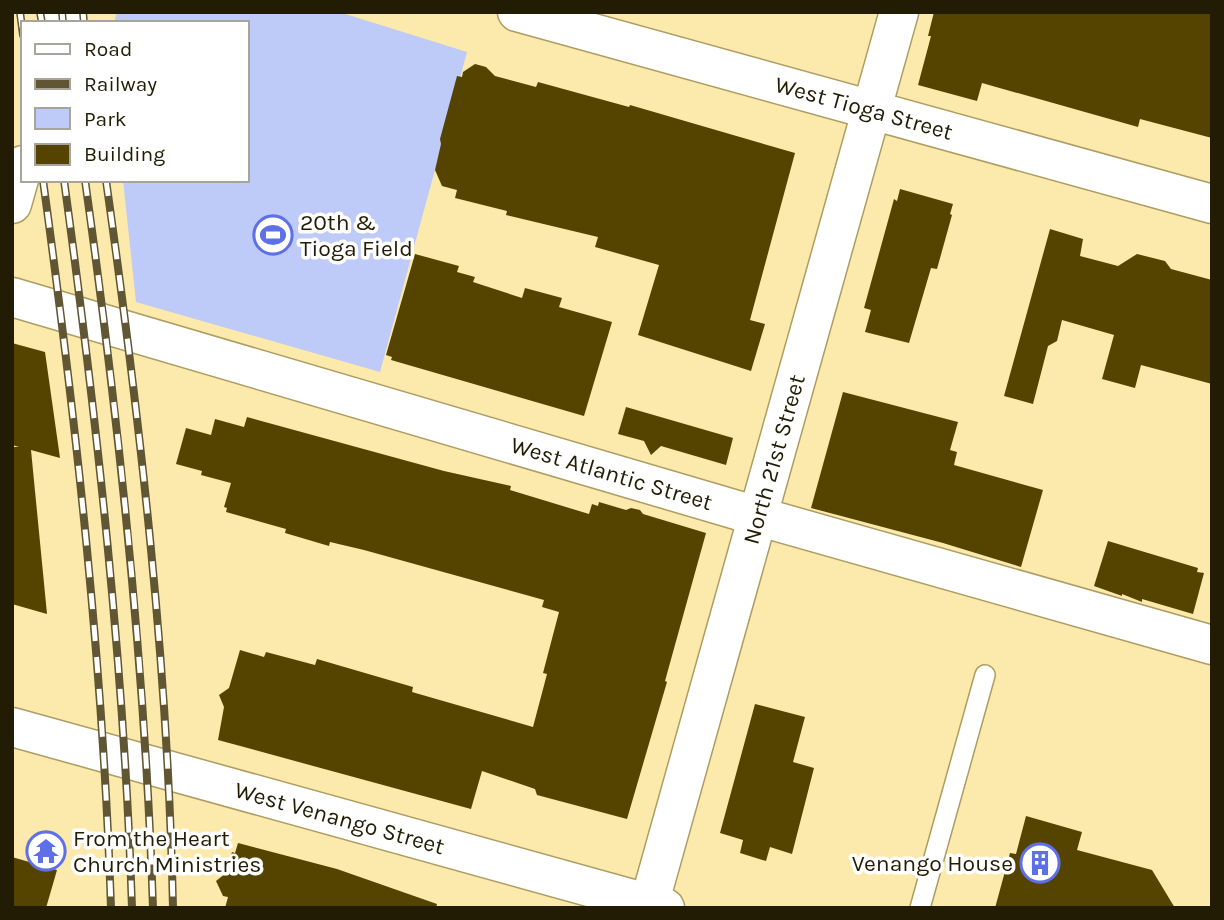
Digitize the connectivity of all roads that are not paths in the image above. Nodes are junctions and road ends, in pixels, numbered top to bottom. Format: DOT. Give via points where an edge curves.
graph roads {
  1 [pos="517,12"];
  2 [pos="899,12"];
  3 [pos="872,111"];
  4 [pos="21,172"];
  5 [pos="12,204"];
  6 [pos="1212,204"];
  7 [pos="12,297"];
  8 [pos="757,516"];
  9 [pos="1212,645"];
  10 [pos="985,676"];
  11 [pos="12,727"];
  12 [pos="654,906"];
  13 [pos="920,908"];
  1 -- 3 [label="street, West Tioga Street"];
  2 -- 3 [label="street, North 21st Street"];
  3 -- 6 [label="street, West Tioga Street"];
  3 -- 8 [label="street, North 21st Street"];
  4 -- 5 [label="street"];
  7 -- 8 [label="street, West Atlantic Street"];
  8 -- 9 [label="street, West Atlantic Street"];
  8 -- 12 [label="street, North 21st Street"];
  10 -- 13 [label="lane"];
  11 -- 12 [label="street, West Venango Street"];
}
